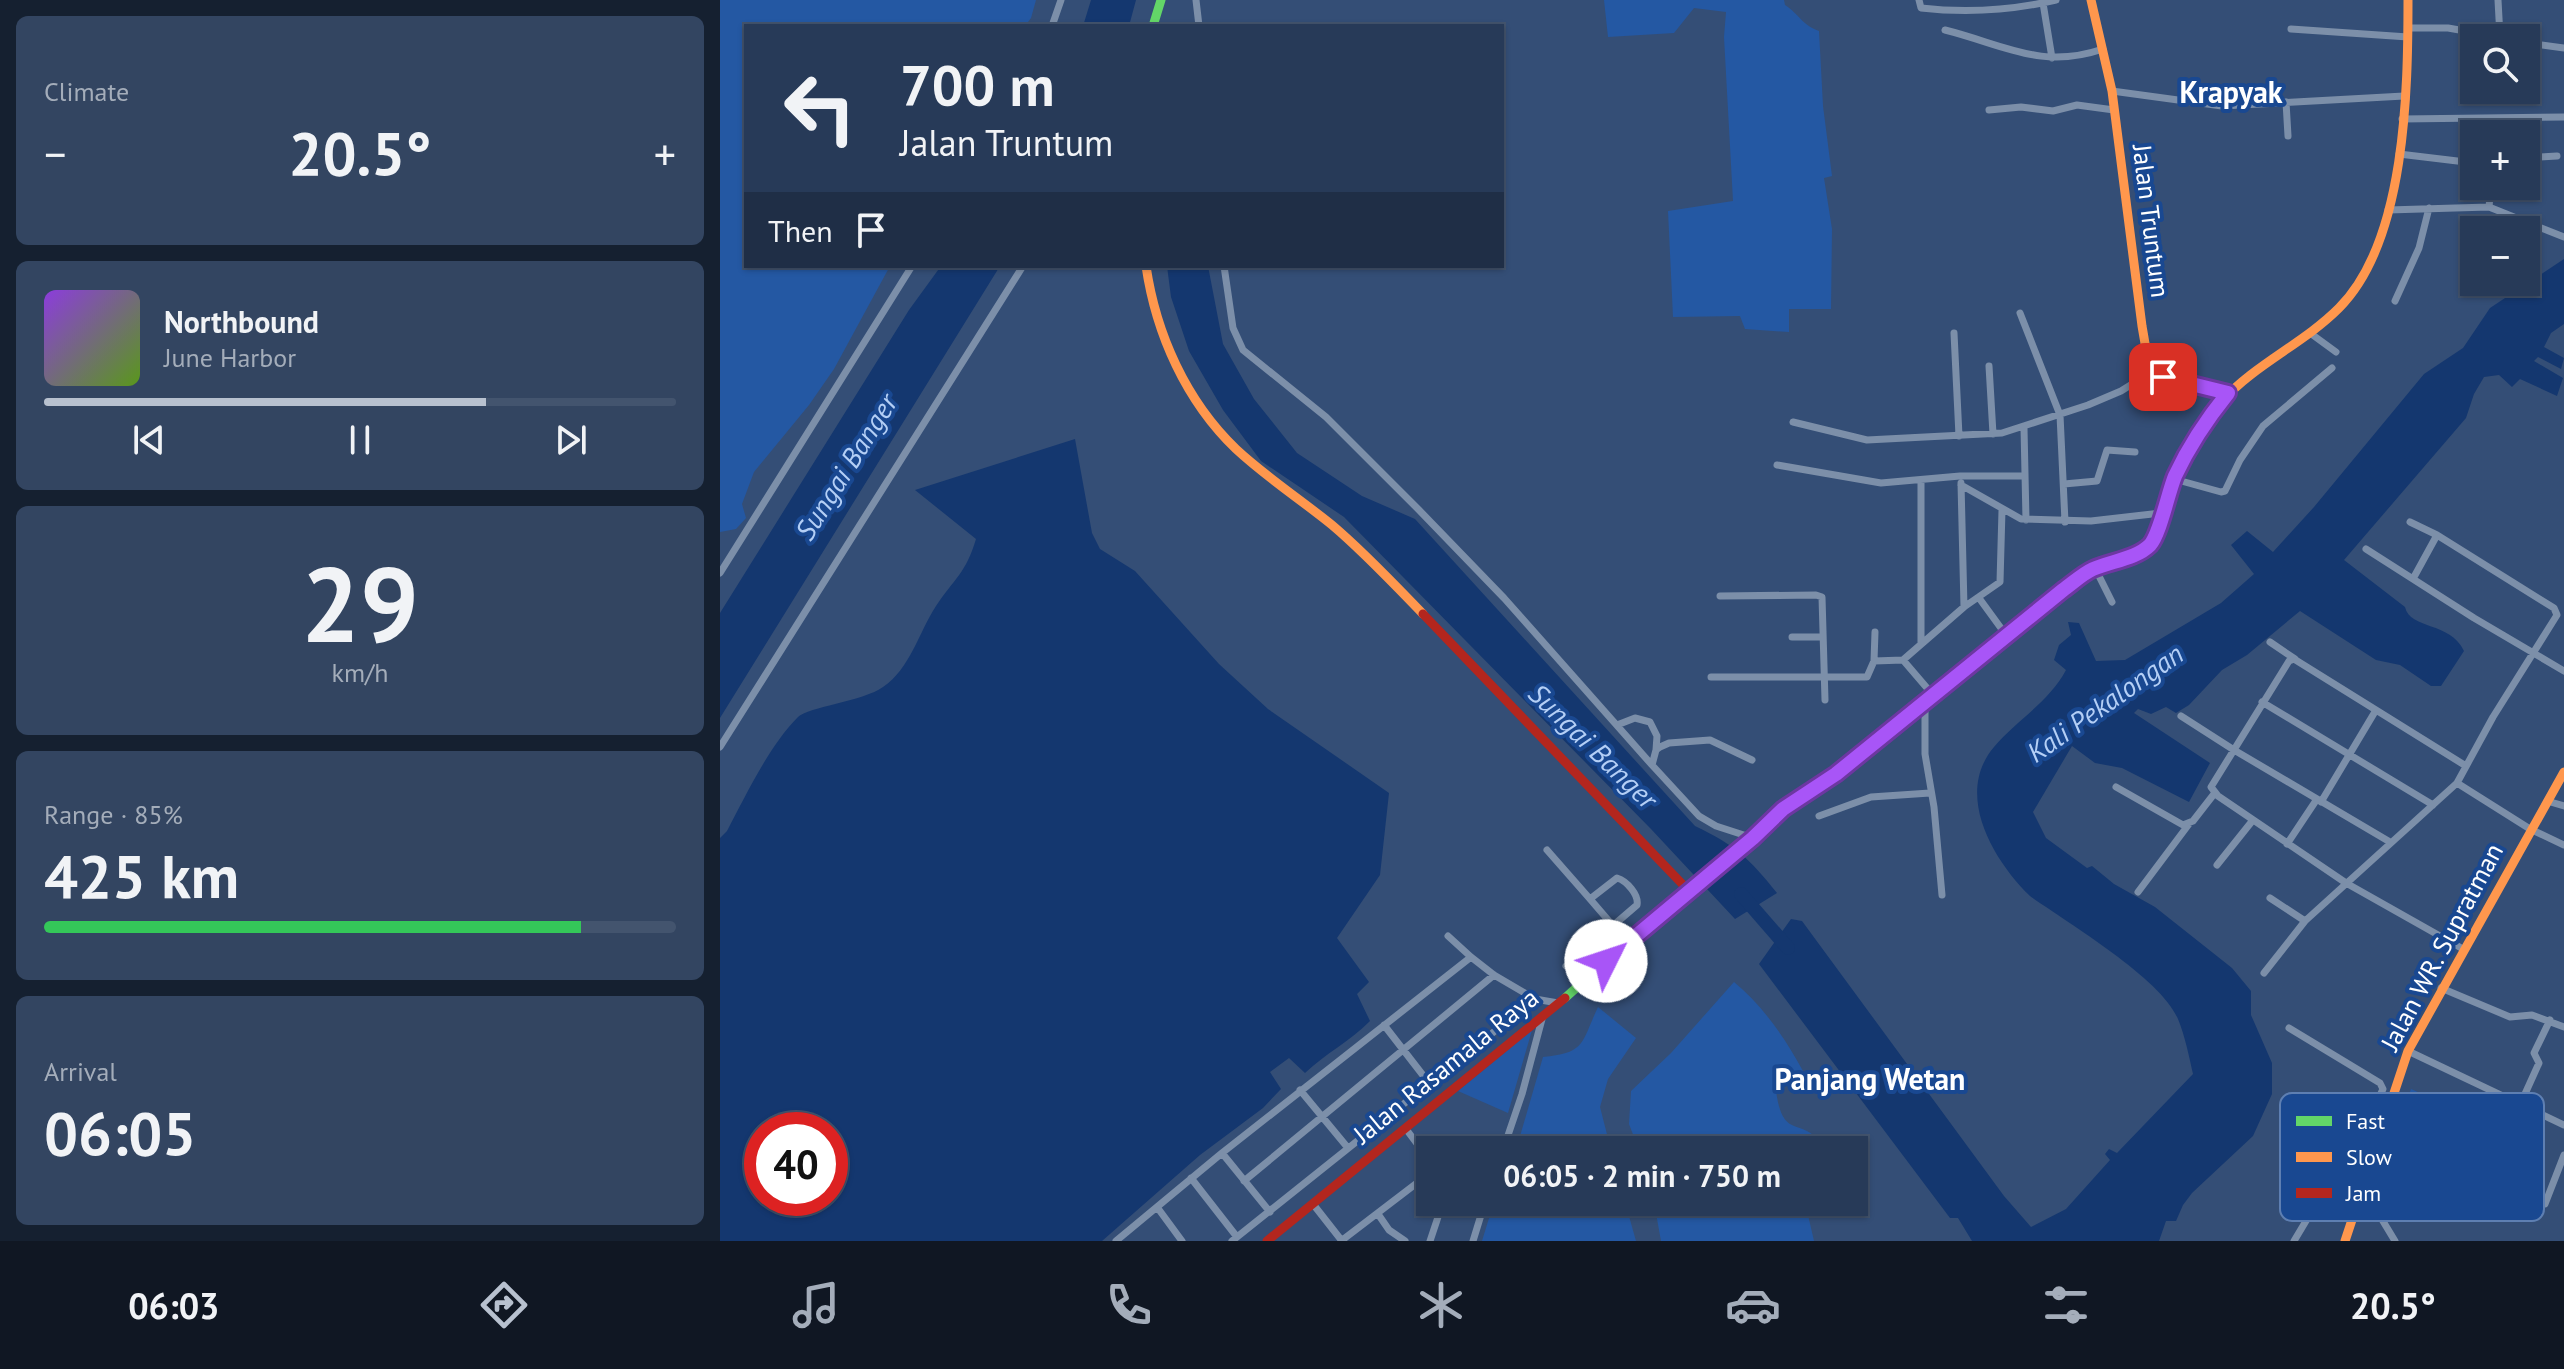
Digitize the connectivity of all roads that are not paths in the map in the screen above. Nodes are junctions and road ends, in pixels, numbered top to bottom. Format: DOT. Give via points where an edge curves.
graph roads {
  1 [pos="1061,0"];
  2 [pos="1161,0"];
  3 [pos="1196,0"];
  4 [pos="1919,0"];
  5 [pos="2056,0"];
  6 [pos="2091,0"];
  7 [pos="2408,0"];
  8 [pos="2498,0"];
  9 [pos="2043,3"];
  10 [pos="1053,24"];
  11 [pos="1154,24"];
  12 [pos="1199,24"];
  13 [pos="2501,24"];
  14 [pos="2291,29"];
  15 [pos="1945,30"];
  16 [pos="2460,30"];
  17 [pos="2408,32"];
  18 [pos="2540,45"];
  19 [pos="2564,48"];
  20 [pos="2103,49"];
  21 [pos="2052,58"];
  22 [pos="2112,91"];
  23 [pos="2404,96"];
  24 [pos="2286,102"];
  25 [pos="1989,110"];
  26 [pos="2114,110"];
  27 [pos="2564,117"];
  28 [pos="2402,119"];
  29 [pos="2490,120"];
  30 [pos="2288,136"];
  31 [pos="2399,154"];
  32 [pos="2557,156"];
  33 [pos="2540,157"];
  34 [pos="2460,161"];
  35 [pos="2490,200"];
  36 [pos="2489,207"];
  37 [pos="2429,208"];
  38 [pos="2388,210"];
  39 [pos="2564,237"];
  40 [pos="911,268"];
  41 [pos="1022,268"];
  42 [pos="1146,268"];
  43 [pos="1224,268"];
  44 [pos="2395,301"];
  45 [pos="2020,313"];
  46 [pos="1954,333"];
  47 [pos="2310,333"];
  48 [pos="2336,352"];
  49 [pos="1989,366"];
  50 [pos="2332,368"];
  51 [pos="2153,371"];
  52 [pos="2228,393"];
  53 [pos="2060,415"];
  54 [pos="1793,422"];
  55 [pos="2024,428"];
  56 [pos="1993,434"];
  57 [pos="1959,436"];
  58 [pos="2135,452"];
  59 [pos="1777,465"];
  60 [pos="2024,476"];
  61 [pos="2174,479"];
  62 [pos="1921,480"];
  63 [pos="1960,481"];
  64 [pos="2064,484"];
  65 [pos="2002,510"];
  66 [pos="2161,513"];
  67 [pos="2026,520"];
  68 [pos="2065,522"];
  69 [pos="2410,522"];
  70 [pos="2437,535"];
  71 [pos="2366,549"];
  72 [pos="2095,568"];
  73 [pos="720,573"];
  74 [pos="2414,577"];
  75 [pos="1720,596"];
  76 [pos="1979,598"];
  77 [pos="2112,602"];
  78 [pos="1964,607"];
  79 [pos="1875,632"];
  80 [pos="2006,635"];
  81 [pos="1792,637"];
  82 [pos="1823,637"];
  83 [pos="2270,642"];
  84 [pos="1921,643"];
  85 [pos="2534,652"];
  86 [pos="2295,659"];
  87 [pos="1903,660"];
  88 [pos="1874,661"];
  89 [pos="2564,671"];
  90 [pos="1711,677"];
  91 [pos="1824,677"];
  92 [pos="1929,698"];
  93 [pos="1825,700"];
  94 [pos="2262,702"];
  95 [pos="2376,710"];
  96 [pos="2181,716"];
  97 [pos="1617,725"];
  98 [pos="720,747"];
  99 [pos="1656,750"];
  100 [pos="2234,750"];
  101 [pos="2349,756"];
  102 [pos="1752,760"];
  103 [pos="1652,765"];
  104 [pos="2466,766"];
  105 [pos="2564,772"];
  106 [pos="2457,783"];
  107 [pos="2116,787"];
  108 [pos="1930,793"];
  109 [pos="2214,794"];
  110 [pos="2319,800"];
  111 [pos="2547,801"];
  112 [pos="2433,805"];
  113 [pos="2564,806"];
  114 [pos="1819,816"];
  115 [pos="2253,820"];
  116 [pos="2190,822"];
  117 [pos="2533,830"];
  118 [pos="1749,842"];
  119 [pos="2390,842"];
  120 [pos="2287,844"];
  121 [pos="2564,845"];
  122 [pos="1547,850"];
  123 [pos="2217,865"];
  124 [pos="2346,883"];
  125 [pos="1693,887"];
  126 [pos="2138,892"];
  127 [pos="1942,895"];
  128 [pos="2270,898"];
  129 [pos="1590,899"];
  130 [pos="2305,921"];
  131 [pos="1614,926"];
  132 [pos="1448,936"];
  133 [pos="1627,942"];
  134 [pos="2463,949"];
  135 [pos="1471,957"];
  136 [pos="1566,966"];
  137 [pos="2264,973"];
  138 [pos="1494,975"];
  139 [pos="2441,988"];
  140 [pos="1535,999"];
  141 [pos="1558,1003"];
  142 [pos="1542,1019"];
  143 [pos="2550,1020"];
  144 [pos="1384,1025"];
  145 [pos="2564,1027"];
  146 [pos="2289,1028"];
  147 [pos="1402,1050"];
  148 [pos="2408,1051"];
  149 [pos="1429,1083"];
  150 [pos="1300,1090"];
  151 [pos="2381,1093"];
  152 [pos="2393,1093"];
  153 [pos="2495,1093"];
  154 [pos="2525,1093"];
  155 [pos="1323,1117"];
  156 [pos="2544,1117"];
  157 [pos="2564,1125"];
  158 [pos="1406,1129"];
  159 [pos="1508,1136"];
  160 [pos="1416,1142"];
  161 [pos="1348,1148"];
  162 [pos="1222,1153"];
  163 [pos="2564,1155"];
  164 [pos="1191,1178"];
  165 [pos="1244,1181"];
  166 [pos="1416,1184"];
  167 [pos="1313,1204"];
  168 [pos="2545,1204"];
  169 [pos="1157,1207"];
  170 [pos="1270,1212"];
  171 [pos="1378,1214"];
  172 [pos="1438,1216"];
  173 [pos="1481,1216"];
  174 [pos="2306,1221"];
  175 [pos="2352,1221"];
  176 [pos="2383,1221"];
  177 [pos="1177,1239"];
  178 [pos="1234,1239"];
  179 [pos="1116,1241"];
  180 [pos="1267,1241"];
  181 [pos="1342,1241"];
  182 [pos="1405,1241"];
  183 [pos="1430,1241"];
  184 [pos="1473,1241"];
  185 [pos="2294,1241"];
  186 [pos="2345,1241"];
  187 [pos="2395,1241"];
  1 -- 10 [label="street"];
  2 -- 11 [label="street"];
  3 -- 12 [label="street"];
  4 -- 9 [label="street" via="1921,8 1937,10"];
  5 -- 9 [label="street"];
  6 -- 20 [label="street, Jalan Truntum"];
  7 -- 17 [label="street"];
  8 -- 13 [label="street"];
  9 -- 21 [label="street"];
  14 -- 17 [label="street"];
  15 -- 21 [label="street" via="2027,56"];
  16 -- 17 [label="street"];
  17 -- 23 [label="street"];
  18 -- 19 [label="street"];
  20 -- 21 [label="street"];
  20 -- 22 [label="street, Jalan Truntum"];
  22 -- 24 [label="street" via="2222,106"];
  22 -- 26 [label="street, Jalan Truntum"];
  23 -- 24 [label="street"];
  23 -- 28 [label="street"];
  24 -- 30 [label="street"];
  25 -- 26 [label="street" via="2053,111 2077,105"];
  26 -- 51 [label="street, Jalan Truntum" via="2142,326"];
  27 -- 29 [label="street"];
  28 -- 29 [label="street"];
  28 -- 31 [label="street"];
  31 -- 34 [label="street"];
  31 -- 38 [label="street"];
  32 -- 33 [label="street"];
  35 -- 36 [label="street"];
  36 -- 37 [label="street"];
  36 -- 39 [label="street"];
  37 -- 38 [label="street"];
  37 -- 44 [label="street" via="2419,248"];
  38 -- 47 [label="street" via="2361,281"];
  40 -- 73 [label="street"];
  41 -- 98 [label="street"];
  42 -- 125 [label="street" via="1171,353 1212,423 1254,465 1369,559"];
  43 -- 97 [label="street" via="1233,328 1243,350 1326,417 1388,479"];
  45 -- 53 [label="street"];
  46 -- 57 [label="street"];
  47 -- 48 [label="street"];
  47 -- 52 [label="street"];
  49 -- 56 [label="street"];
  50 -- 61 [label="street" via="2259,430 2225,491"];
  51 -- 52 [label="street"];
  51 -- 53 [label="street" via="2121,391"];
  52 -- 61 [label="street"];
  53 -- 55 [label="street"];
  53 -- 64 [label="street"];
  54 -- 57 [label="street" via="1867,440"];
  55 -- 56 [label="street"];
  55 -- 60 [label="street"];
  56 -- 57 [label="street"];
  58 -- 64 [label="street" via="2107,450 2097,481"];
  59 -- 62 [label="street" via="1869,482"];
  60 -- 63 [label="street"];
  60 -- 67 [label="street"];
  61 -- 66 [label="street"];
  62 -- 63 [label="street"];
  62 -- 84 [label="street"];
  63 -- 65 [label="street"];
  63 -- 78 [label="street"];
  64 -- 68 [label="street"];
  65 -- 67 [label="street"];
  65 -- 76 [label="street" via="2001,580"];
  66 -- 68 [label="street"];
  66 -- 72 [label="street" via="2155,539 2146,548"];
  67 -- 68 [label="street"];
  69 -- 70 [label="street"];
  70 -- 74 [label="street"];
  70 -- 85 [label="street" via="2557,610"];
  71 -- 74 [label="street"];
  72 -- 77 [label="street"];
  72 -- 80 [label="street"];
  74 -- 85 [label="street"];
  75 -- 82 [label="street" via="1821,596"];
  76 -- 78 [label="street"];
  76 -- 80 [label="street"];
  78 -- 84 [label="street"];
  79 -- 88 [label="street"];
  80 -- 92 [label="street"];
  81 -- 82 [label="street"];
  82 -- 91 [label="street"];
  83 -- 86 [label="street"];
  84 -- 87 [label="street"];
  85 -- 89 [label="street"];
  85 -- 104 [label="street"];
  86 -- 94 [label="street"];
  86 -- 95 [label="street"];
  87 -- 88 [label="street"];
  87 -- 92 [label="street"];
  88 -- 91 [label="street" via="1867,677"];
  90 -- 91 [label="street"];
  91 -- 93 [label="street"];
  92 -- 108 [label="street" via="1925,754"];
  92 -- 118 [label="street" via="1836,774 1783,809"];
  94 -- 100 [label="street"];
  94 -- 101 [label="street"];
  95 -- 101 [label="street"];
  95 -- 104 [label="street"];
  96 -- 100 [label="street"];
  97 -- 99 [label="street" via="1635,718 1650,722"];
  97 -- 103 [label="street"];
  99 -- 102 [label="street" via="1669,743 1710,740"];
  99 -- 103 [label="street"];
  100 -- 109 [label="street" via="2212,784"];
  100 -- 110 [label="street"];
  101 -- 110 [label="street"];
  101 -- 112 [label="street"];
  103 -- 118 [label="street" via="1699,816"];
  104 -- 106 [label="street"];
  105 -- 111 [label="street, Jalan WR. Supratman"];
  106 -- 112 [label="street"];
  106 -- 117 [label="street"];
  107 -- 116 [label="street" via="2181,824"];
  108 -- 114 [label="street" via="1871,797"];
  108 -- 127 [label="street"];
  109 -- 115 [label="street"];
  109 -- 116 [label="street"];
  110 -- 119 [label="street"];
  110 -- 120 [label="street"];
  111 -- 113 [label="street"];
  111 -- 117 [label="street, Jalan WR. Supratman"];
  112 -- 119 [label="street"];
  115 -- 120 [label="street"];
  115 -- 123 [label="street"];
  116 -- 126 [label="street"];
  117 -- 121 [label="street"];
  117 -- 134 [label="street, Jalan WR. Supratman"];
  118 -- 125 [label="street"];
  119 -- 124 [label="street"];
  120 -- 124 [label="street"];
  122 -- 129 [label="street"];
  124 -- 130 [label="street"];
  124 -- 134 [label="street"];
  125 -- 133 [label="street"];
  128 -- 130 [label="street"];
  129 -- 131 [label="street"];
  129 -- 131 [label="street" via="1617,878 1623,880 1637,905"];
  130 -- 137 [label="street"];
  131 -- 133 [label="street"];
  131 -- 136 [label="street"];
  132 -- 135 [label="street"];
  133 -- 141 [label="street"];
  134 -- 139 [label="street, Jalan WR. Supratman"];
  135 -- 138 [label="street"];
  135 -- 144 [label="street"];
  138 -- 140 [label="street"];
  138 -- 147 [label="street"];
  139 -- 143 [label="street" via="2510,1017"];
  139 -- 148 [label="street, Jalan WR. Supratman"];
  140 -- 141 [label="street, Jalan Rasamala Raya"];
  140 -- 149 [label="street, Jalan Rasamala Raya"];
  141 -- 142 [label="street, Jalan Rasamala Raya"];
  142 -- 158 [label="street, Jalan Rasamala Raya"];
  142 -- 159 [label="street"];
  143 -- 145 [label="street"];
  143 -- 154 [label="street" via="2534,1053 2539,1063"];
  144 -- 147 [label="street"];
  144 -- 150 [label="street"];
  146 -- 151 [label="street" via="2380,1083"];
  147 -- 149 [label="street"];
  147 -- 155 [label="street"];
  148 -- 152 [label="street, Jalan WR. Supratman"];
  148 -- 153 [label="street"];
  149 -- 161 [label="street, Jalan Rasamala Raya"];
  150 -- 155 [label="street"];
  150 -- 162 [label="street"];
  155 -- 161 [label="street"];
  155 -- 165 [label="street"];
  156 -- 157 [label="street"];
  158 -- 160 [label="street"];
  158 -- 167 [label="street, Jalan Rasamala Raya"];
  161 -- 170 [label="street, Jalan Rasamala Raya"];
  162 -- 164 [label="street"];
  162 -- 165 [label="street"];
  163 -- 168 [label="street"];
  164 -- 169 [label="street"];
  164 -- 178 [label="street"];
  165 -- 170 [label="street"];
  166 -- 171 [label="street"];
  167 -- 180 [label="street, Jalan Rasamala Raya"];
  167 -- 181 [label="street"];
  169 -- 177 [label="street"];
  169 -- 179 [label="street"];
  170 -- 178 [label="street, Jalan Rasamala Raya"];
  171 -- 181 [label="street"];
  171 -- 182 [label="street"];
  172 -- 183 [label="street"];
  173 -- 184 [label="street"];
  174 -- 185 [label="street"];
  175 -- 186 [label="street, Jalan WR. Supratman"];
  176 -- 187 [label="street"];
}
